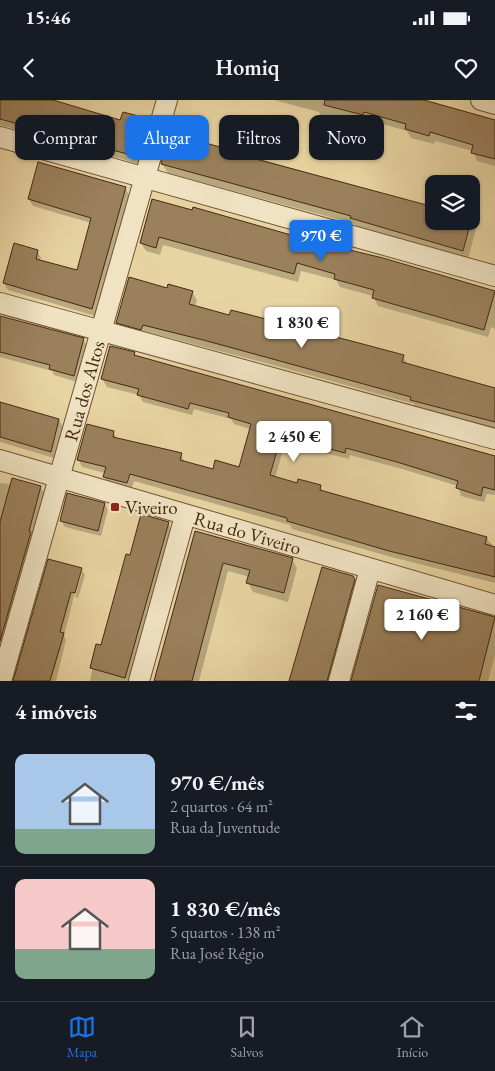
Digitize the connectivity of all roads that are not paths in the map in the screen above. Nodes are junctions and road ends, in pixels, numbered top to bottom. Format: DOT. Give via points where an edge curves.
graph roads {
  1 [pos="167,100"];
  2 [pos="481,100"];
  3 [pos="495,104"];
  4 [pos="0,137"];
  5 [pos="144,179"];
  6 [pos="495,276"];
  7 [pos="0,303"];
  8 [pos="102,330"];
  9 [pos="495,439"];
  10 [pos="0,460"];
  11 [pos="60,478"];
  12 [pos="185,516"];
  13 [pos="370,569"];
  14 [pos="495,605"];
  15 [pos="1,681"];
  16 [pos="140,681"];
  17 [pos="339,681"];
  1 -- 5 [label="street, Rua dos Altos"];
  2 -- 3 [label="street"];
  4 -- 5 [label="street"];
  5 -- 6 [label="street"];
  5 -- 8 [label="street, Rua dos Altos"];
  7 -- 8 [label="street"];
  8 -- 9 [label="street"];
  8 -- 11 [label="street, Rua dos Altos"];
  10 -- 11 [label="street, Rua do Viveiro"];
  11 -- 12 [label="street, Rua do Viveiro"];
  11 -- 15 [label="street, Rua dos Altos"];
  12 -- 13 [label="street, Rua do Viveiro"];
  12 -- 16 [label="street"];
  13 -- 14 [label="street, Rua do Viveiro"];
  13 -- 17 [label="street"];
}
